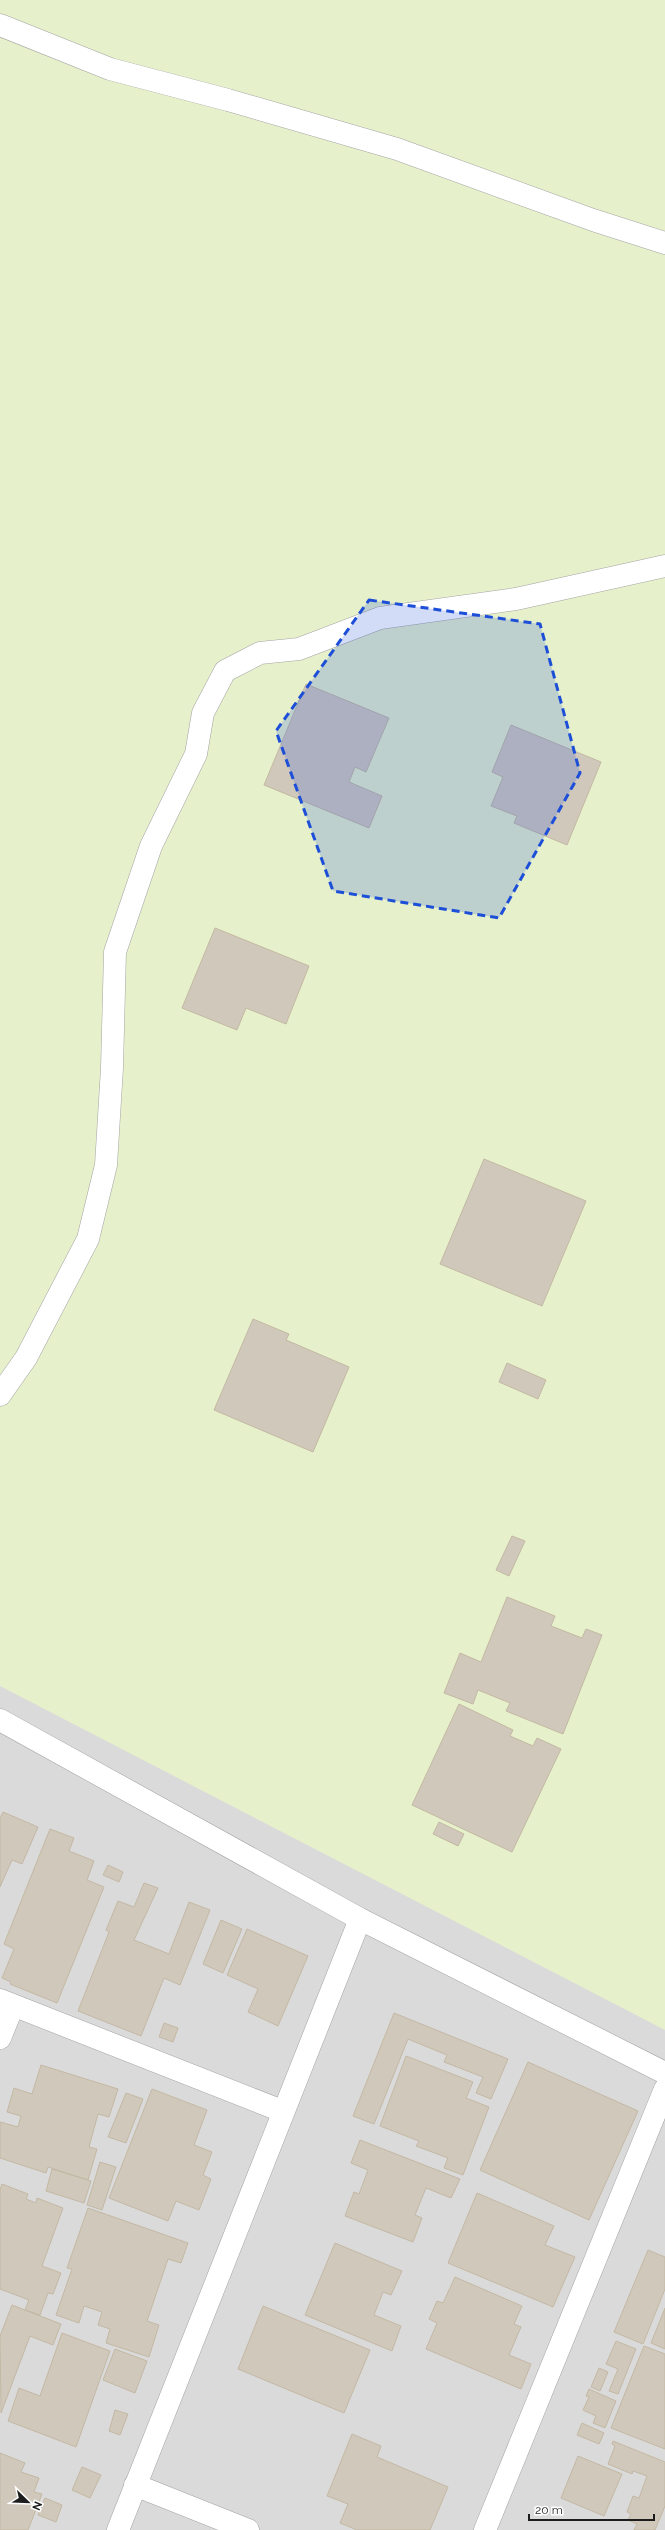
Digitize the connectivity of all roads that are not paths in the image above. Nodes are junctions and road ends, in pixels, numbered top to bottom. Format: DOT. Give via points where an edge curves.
graph roads {
  1 [pos="0,25"];
  2 [pos="665,243"];
  3 [pos="665,566"];
  4 [pos="0,1395"];
  5 [pos="0,1720"];
  6 [pos="360,1919"];
  7 [pos="7,2003"];
  8 [pos="0,2038"];
  9 [pos="665,2073"];
  10 [pos="665,2089"];
  11 [pos="282,2111"];
  12 [pos="135,2485"];
  13 [pos="118,2530"];
  14 [pos="248,2530"];
  15 [pos="485,2530"];
  1 -- 2 [label="street" via="110,69 397,149 593,220"];
  3 -- 4 [label="street" via="516,599 380,618 299,649 260,653 225,672 203,713 196,754 151,846 115,952 106,1165 88,1239 26,1358"];
  5 -- 6 [label="street"];
  6 -- 9 [label="street"];
  6 -- 11 [label="street"];
  7 -- 8 [label="street"];
  7 -- 11 [label="street"];
  10 -- 15 [label="street"];
  11 -- 12 [label="street"];
  12 -- 13 [label="street"];
  12 -- 14 [label="street"];
}
